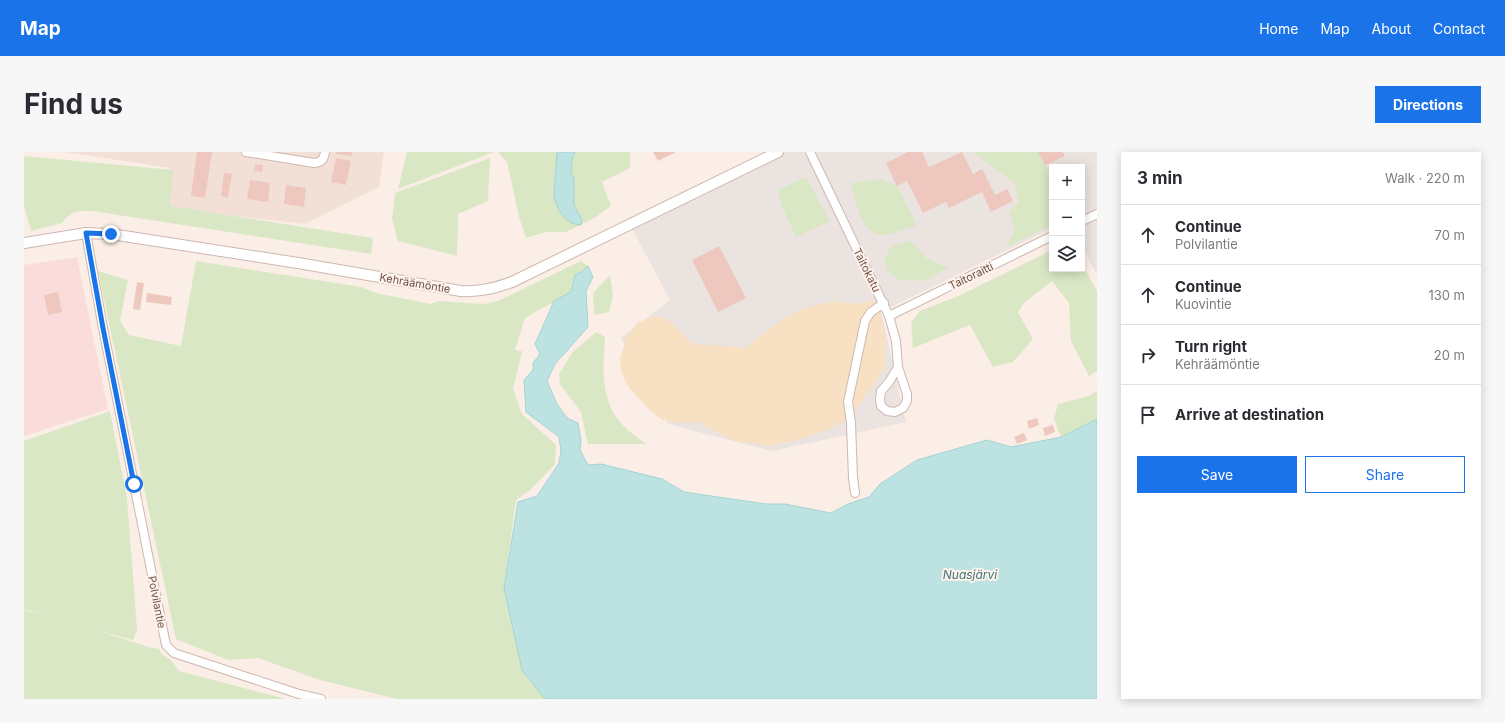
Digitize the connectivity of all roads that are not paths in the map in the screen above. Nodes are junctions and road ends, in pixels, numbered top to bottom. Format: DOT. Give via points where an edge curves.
graph roads {
  1 [pos="246,152"];
  2 [pos="325,152"];
  3 [pos="778,152"];
  4 [pos="810,152"];
  5 [pos="1097,214"];
  6 [pos="1085,220"];
  7 [pos="86,233"];
  8 [pos="1049,237"];
  9 [pos="24,243"];
  10 [pos="884,303"];
  11 [pos="890,316"];
  12 [pos="898,367"];
  13 [pos="856,493"];
  14 [pos="321,699"];
  1 -- 2 [label="street" via="314,163 320,162"];
  3 -- 7 [label="street, Kehräämöntie" via="512,282 475,292 111,234"];
  4 -- 10 [label="street, Taitokatu"];
  5 -- 6 [label="street"];
  7 -- 9 [label="street, Kehräämöntie"];
  7 -- 14 [label="street, Polvilantie" via="166,645 174,653"];
  8 -- 11 [label="street, Taitoraitti"];
  10 -- 11 [label="street, Taitokatu"];
  10 -- 13 [label="street" via="871,312 865,321 848,402 852,478"];
  11 -- 12 [label="street, Taitokatu" via="896,341"];
  12 -- 12 [label="street, Taitokatu" via="907,401 903,408 895,412 887,411 882,406 881,391"];
}
